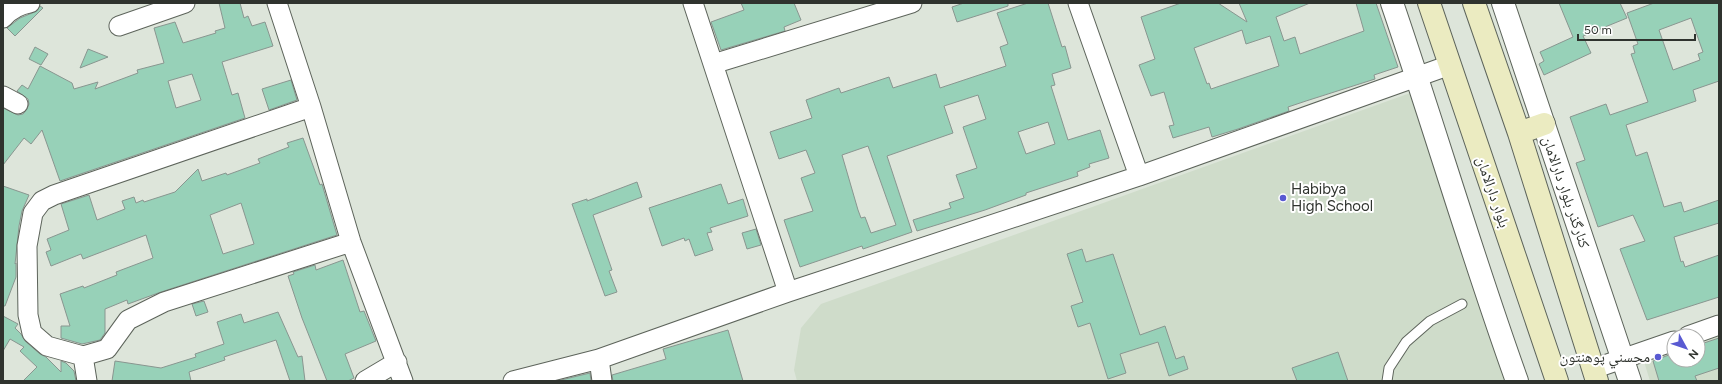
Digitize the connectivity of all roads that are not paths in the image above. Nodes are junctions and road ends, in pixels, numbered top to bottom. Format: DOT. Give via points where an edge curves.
graph roads {
  1 [pos="30,3"];
  2 [pos="185,3"];
  3 [pos="276,3"];
  4 [pos="693,3"];
  5 [pos="912,3"];
  6 [pos="1078,3"];
  7 [pos="1392,3"];
  8 [pos="1429,3"];
  9 [pos="1474,3"];
  10 [pos="1503,3"];
  11 [pos="3,18"];
  12 [pos="119,26"];
  13 [pos="713,64"];
  14 [pos="1450,65"];
  15 [pos="1417,77"];
  16 [pos="311,107"];
  17 [pos="1544,124"];
  18 [pos="1519,133"];
  19 [pos="1139,176"];
  20 [pos="351,242"];
  21 [pos="788,292"];
  22 [pos="1462,304"];
  23 [pos="1719,325"];
  24 [pos="1706,330"];
  25 [pos="1666,344"];
  26 [pos="83,356"];
  27 [pos="599,359"];
  28 [pos="1622,359"];
  29 [pos="397,362"];
  30 [pos="1595,375"];
  31 [pos="87,381"];
  32 [pos="365,381"];
  33 [pos="403,381"];
  34 [pos="514,381"];
  35 [pos="602,381"];
  36 [pos="1387,381"];
  37 [pos="1517,381"];
  38 [pos="1557,381"];
  39 [pos="1630,381"];
  1 -- 11 [label="street" via="9,12"];
  2 -- 12 [label="street"];
  3 -- 16 [label="street"];
  4 -- 13 [label="street"];
  5 -- 13 [label="street"];
  6 -- 19 [label="street"];
  7 -- 15 [label="street"];
  8 -- 14 [label="main road, بلوار دارالامان"];
  9 -- 18 [label="main road"];
  10 -- 17 [label="street, کنارگذر بلوار دارالامان"];
  13 -- 21 [label="street"];
  14 -- 15 [label="street"];
  14 -- 38 [label="main road, بلوار دارالامان"];
  15 -- 19 [label="street"];
  15 -- 37 [label="street"];
  16 -- 20 [label="street"];
  16 -- 26 [label="street" via="42,201 34,213 27,246 28,315 32,333 47,346"];
  17 -- 18 [label="main road"];
  17 -- 28 [label="street, کنارگذر بلوار دارالامان"];
  18 -- 30 [label="main road"];
  19 -- 21 [label="street"];
  20 -- 26 [label="street" via="164,302 128,320 107,349"];
  20 -- 29 [label="street"];
  21 -- 27 [label="street"];
  22 -- 36 [label="lane" via="1430,321 1406,342 1389,368"];
  23 -- 24 [label="street"];
  25 -- 28 [label="street"];
  26 -- 31 [label="street"];
  27 -- 34 [label="street"];
  27 -- 35 [label="street"];
  28 -- 30 [label="street"];
  28 -- 39 [label="street, کنارگذر بلوار دارالامان"];
  29 -- 32 [label="street"];
  29 -- 33 [label="street"];
}
